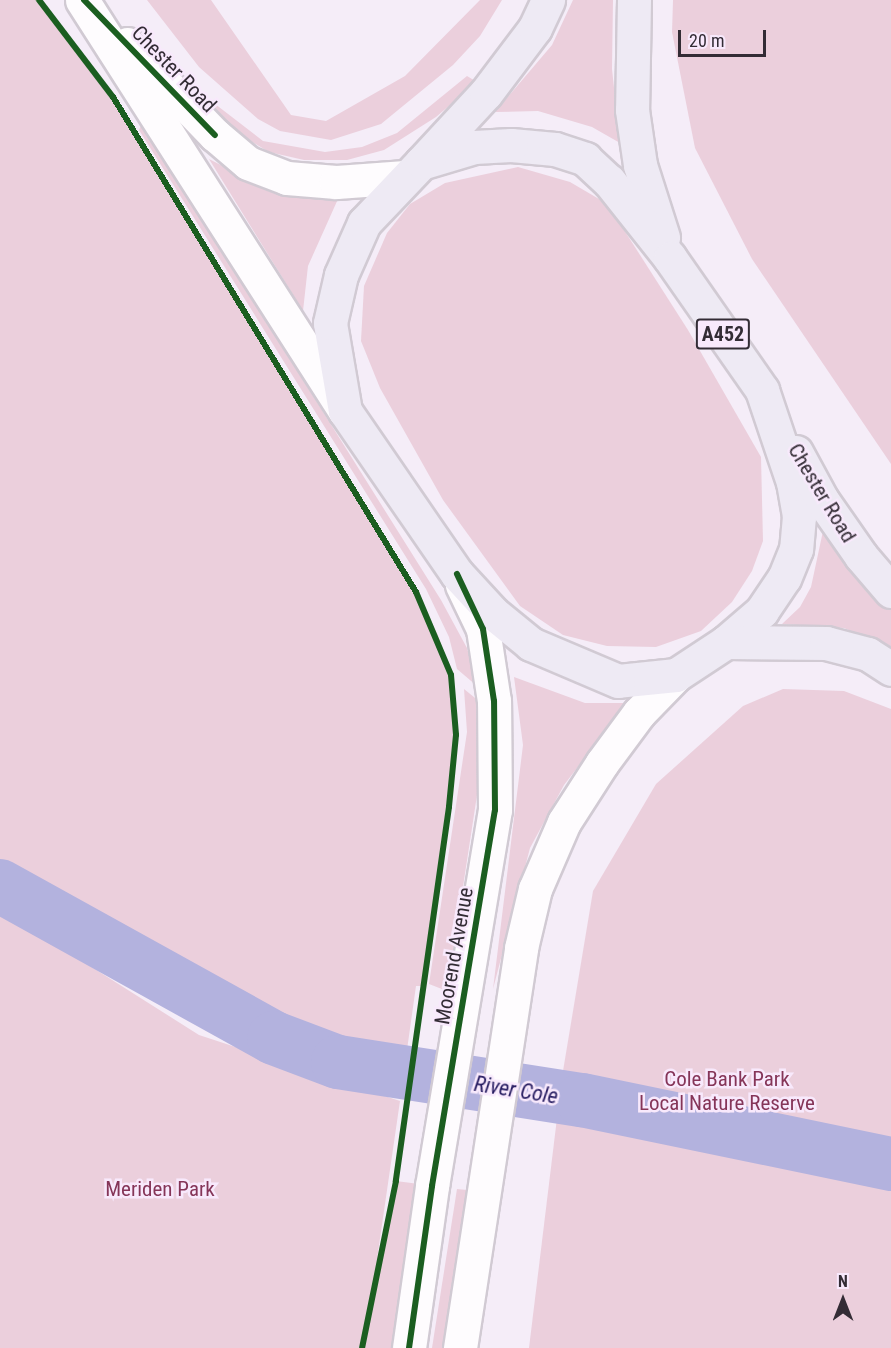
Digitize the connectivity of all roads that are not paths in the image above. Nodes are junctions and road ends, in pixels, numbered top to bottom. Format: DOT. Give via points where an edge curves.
graph roads {
  1 [pos="83,0"];
  2 [pos="548,0"];
  3 [pos="634,0"];
  4 [pos="413,170"];
  5 [pos="669,258"];
  6 [pos="762,390"];
  7 [pos="345,411"];
  8 [pos="457,574"];
  9 [pos="891,591"];
  10 [pos="726,642"];
  11 [pos="891,669"];
  12 [pos="676,675"];
  13 [pos="409,1348"];
  14 [pos="460,1348"];
  1 -- 4 [label="street, Chester Road" via="215,135 248,163 287,178 336,183"];
  1 -- 7 [label="street, Chester Road"];
  2 -- 4 [label="highway, A452" via="535,28 486,93"];
  3 -- 5 [label="highway, A452" via="632,110 640,165"];
  4 -- 5 [label="highway, A452" via="474,147 555,149 585,159 609,181"];
  4 -- 7 [label="highway, A452" via="364,223 342,275 330,323"];
  5 -- 6 [label="highway, A452"];
  6 -- 9 [label="highway, Chester Road / A452" via="822,500"];
  6 -- 10 [label="highway, A452" via="793,482 799,516 796,549 784,578 762,611"];
  7 -- 8 [label="highway, A452"];
  8 -- 12 [label="highway, A452" via="493,613 531,644 571,663 618,681"];
  8 -- 13 [label="street, Moorend Avenue" via="483,629 494,701 495,810"];
  10 -- 11 [label="highway" via="826,643 868,654"];
  10 -- 12 [label="highway, A452"];
  12 -- 14 [label="street" via="639,713 564,822 535,888 512,1002"];
}
